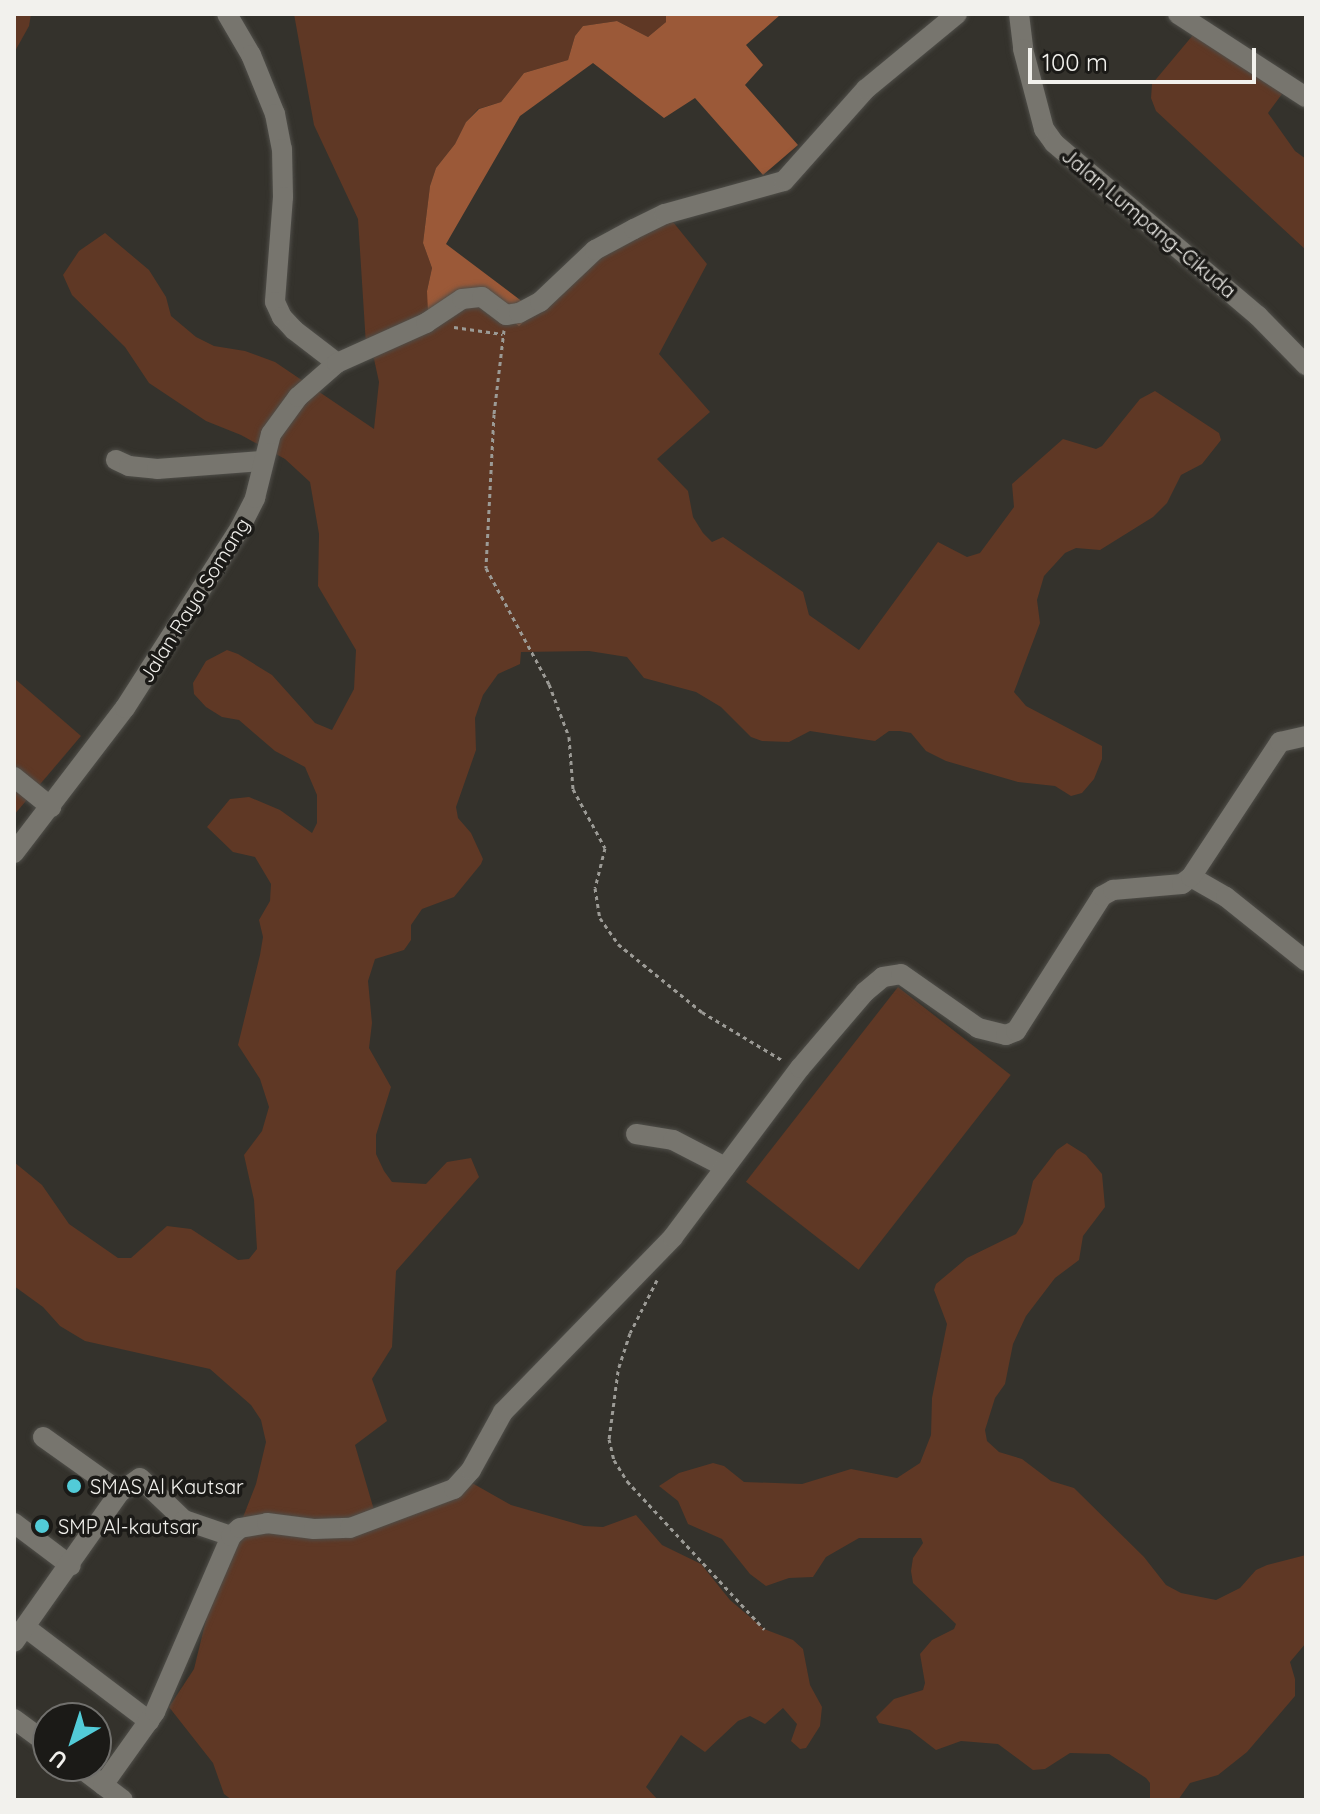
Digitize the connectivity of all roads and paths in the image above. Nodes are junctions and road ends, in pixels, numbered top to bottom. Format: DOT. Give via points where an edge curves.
graph roads {
  1 [pos="227,14"];
  2 [pos="957,14"];
  3 [pos="1019,14"];
  4 [pos="1178,14"];
  5 [pos="1306,97"];
  6 [pos="426,323"];
  7 [pos="505,324"];
  8 [pos="337,363"];
  9 [pos="1306,365"];
  10 [pos="116,460"];
  11 [pos="262,461"];
  12 [pos="1306,736"];
  13 [pos="14,777"];
  14 [pos="51,807"];
  15 [pos="14,853"];
  16 [pos="1191,877"];
  17 [pos="1306,961"];
  18 [pos="800,1068"];
  19 [pos="636,1134"];
  20 [pos="725,1167"];
  21 [pos="663,1268"];
  22 [pos="43,1437"];
  23 [pos="120,1492"];
  24 [pos="14,1523"];
  25 [pos="231,1536"];
  26 [pos="71,1566"];
  27 [pos="764,1629"];
  28 [pos="20,1635"];
  29 [pos="14,1719"];
  30 [pos="149,1721"];
  31 [pos="32,1732"];
  32 [pos="99,1782"];
  33 [pos="103,1785"];
  34 [pos="123,1800"];
  1 -- 8 [label="street" via="251,55 275,114 282,149 275,302 294,330"];
  2 -- 7 [label="street" via="866,89 784,181 665,214 634,229 595,250 540,302"];
  3 -- 9 [label="street, Jalan Lumpang–Cikuda" via="1044,129 1054,143 1258,316"];
  4 -- 5 [label="street"];
  6 -- 7 [label="path"];
  6 -- 7 [label="street, Jalan Raya Somang" via="473,296 482,297"];
  6 -- 8 [label="street, Jalan Raya Somang"];
  7 -- 18 [label="path" via="486,568 549,684 569,737 573,789 605,848 595,888 600,918 618,944 702,1012"];
  8 -- 11 [label="street, Jalan Raya Somang" via="283,416"];
  10 -- 11 [label="street" via="157,469"];
  11 -- 14 [label="street, Jalan Raya Somang" via="250,511 125,708"];
  12 -- 16 [label="street" via="1280,742"];
  13 -- 14 [label="street"];
  14 -- 15 [label="street, Jalan Raya Somang"];
  16 -- 17 [label="street" via="1226,897"];
  16 -- 18 [label="street" via="1174,886 1113,890 1102,896 1016,1031 1006,1035 978,1028 909,978 894,974 865,992"];
  18 -- 20 [label="street"];
  19 -- 20 [label="street" via="673,1140"];
  20 -- 25 [label="street" via="673,1237 503,1412 471,1470 454,1489 350,1528 253,1524"];
  21 -- 27 [label="path" via="630,1333 618,1371 609,1439 614,1460 627,1481"];
  22 -- 23 [label="street"];
  23 -- 25 [label="street" via="140,1478 184,1520"];
  23 -- 26 [label="street"];
  24 -- 26 [label="street"];
  25 -- 30 [label="street"];
  26 -- 28 [label="street"];
  28 -- 30 [label="street"];
  29 -- 31 [label="street"];
  30 -- 33 [label="street"];
  32 -- 33 [label="street"];
  33 -- 34 [label="street"];
}
